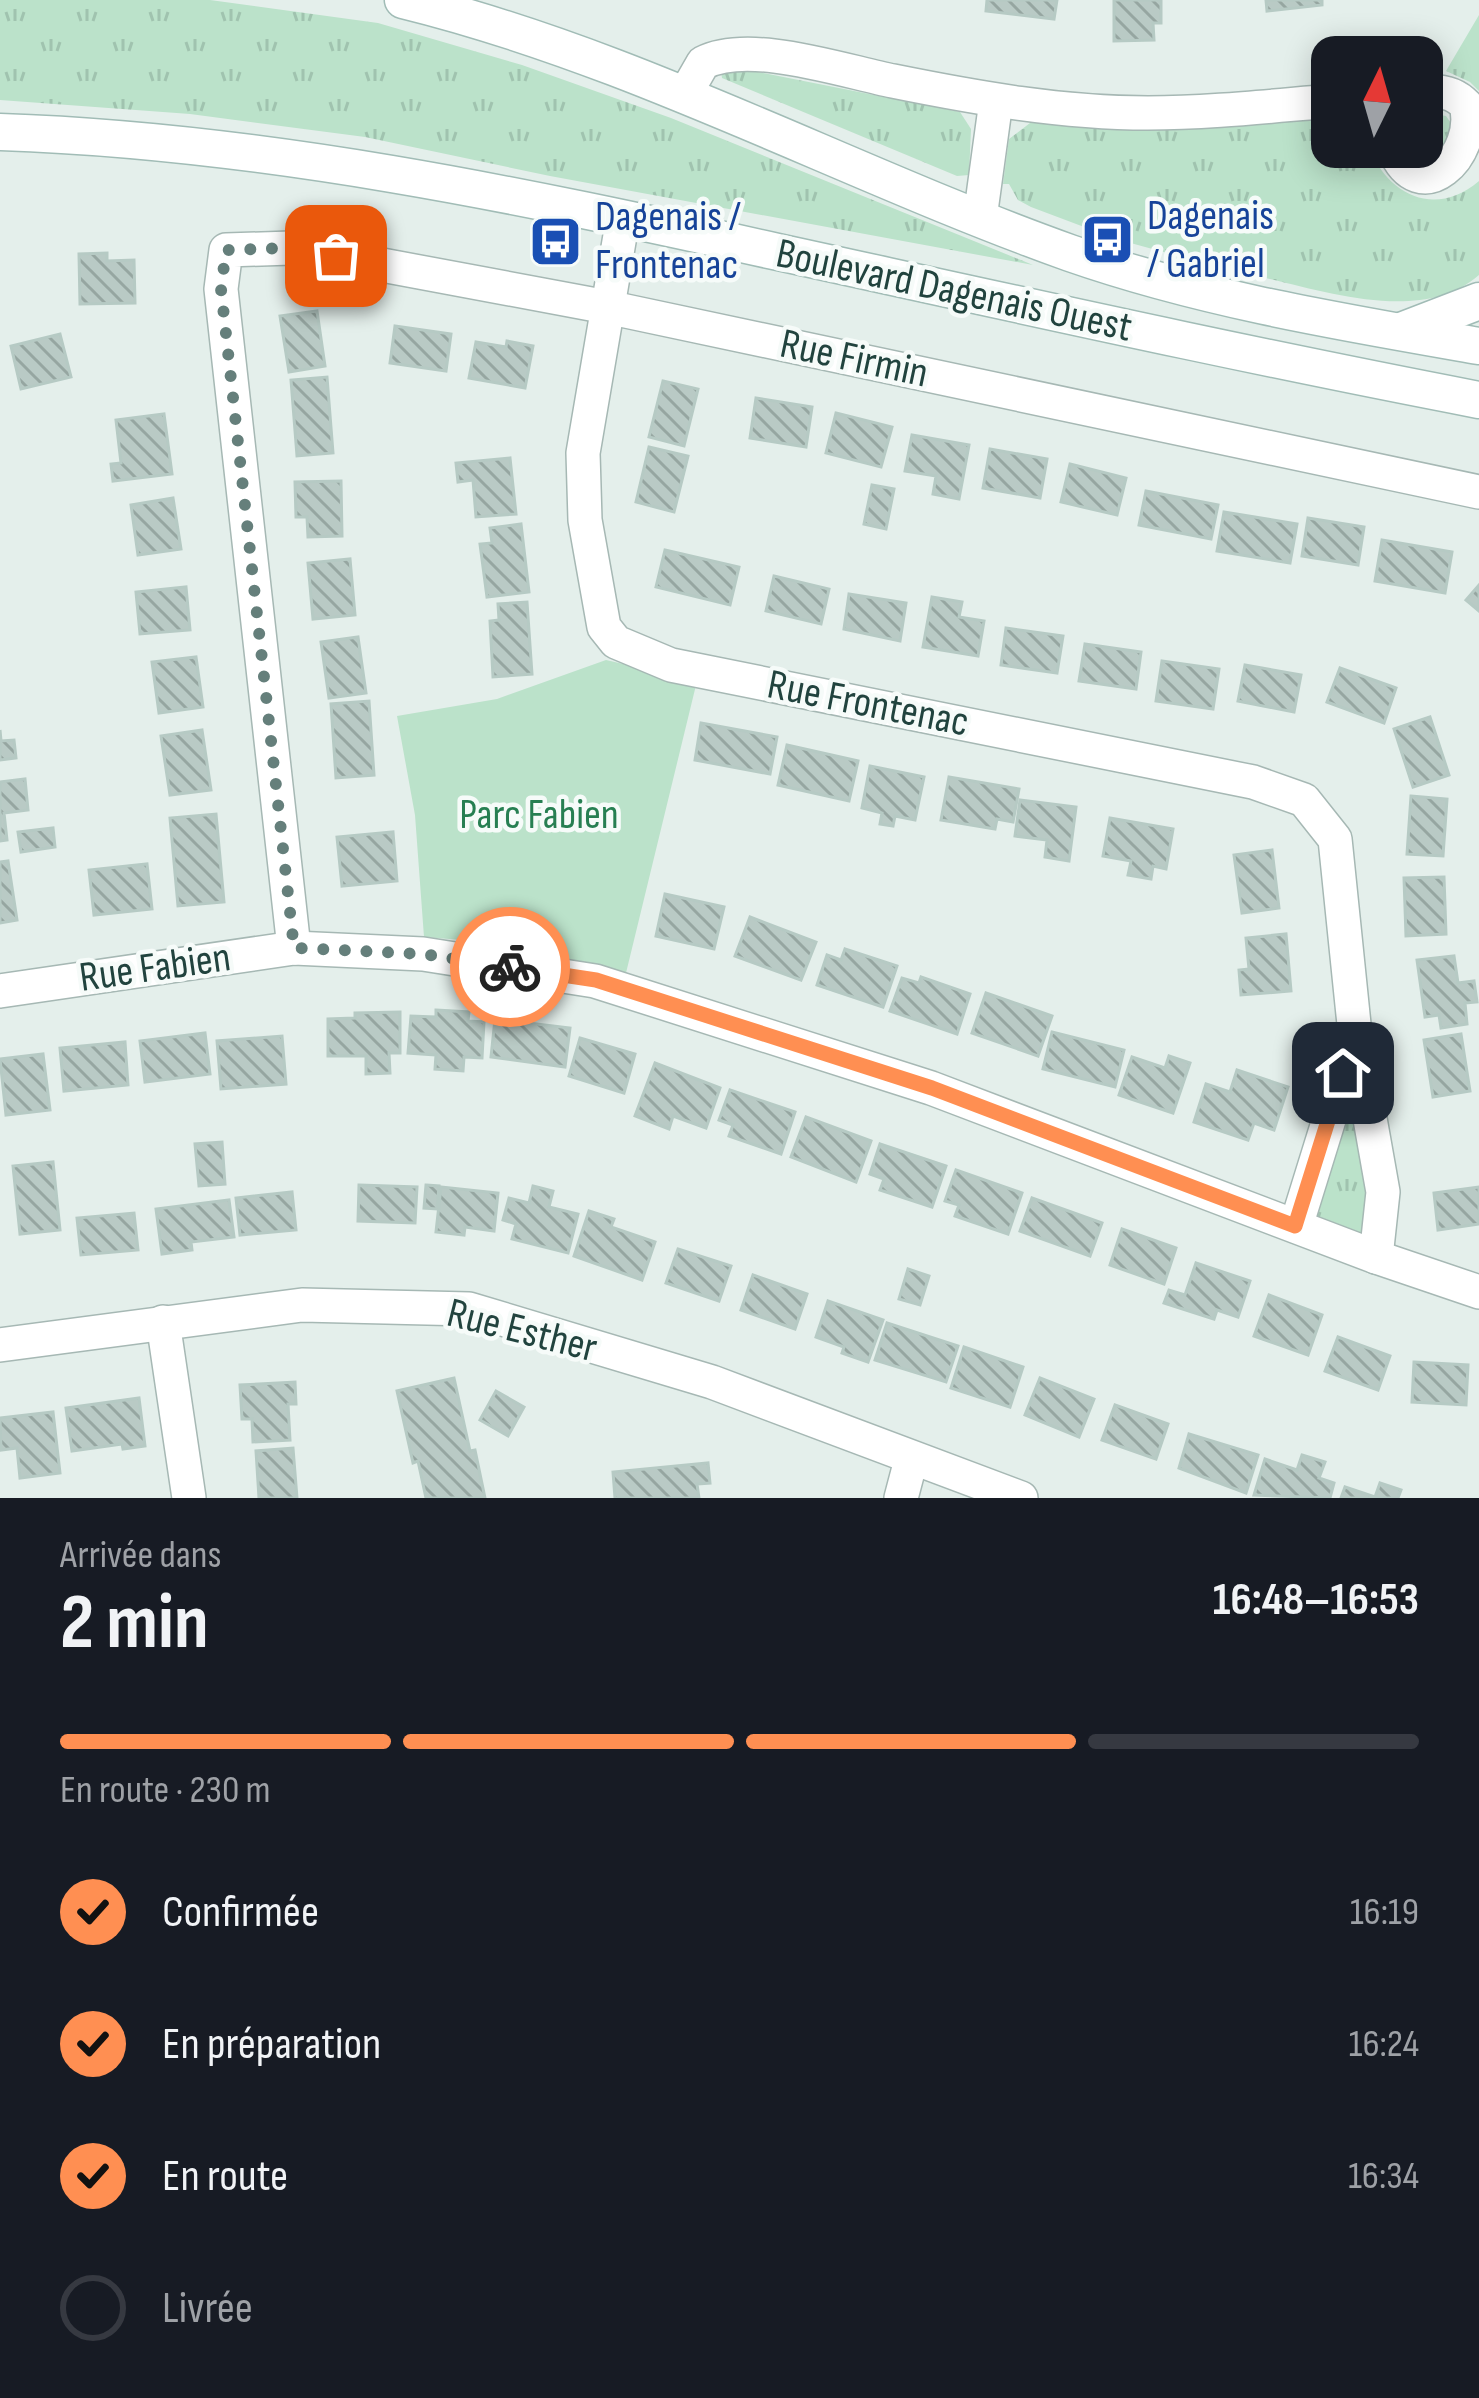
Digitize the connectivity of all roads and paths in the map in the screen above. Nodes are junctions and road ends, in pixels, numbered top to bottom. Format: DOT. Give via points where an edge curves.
graph roads {
  1 [pos="403,0"];
  2 [pos="1443,94"];
  3 [pos="684,96"];
  4 [pos="997,101"];
  5 [pos="1311,102"];
  6 [pos="0,131"];
  7 [pos="1408,168"];
  8 [pos="623,218"];
  9 [pos="980,218"];
  10 [pos="1479,301"];
  11 [pos="607,307"];
  12 [pos="1398,332"];
  13 [pos="1479,346"];
  14 [pos="1479,400"];
  15 [pos="1479,491"];
  16 [pos="294,948"];
  17 [pos="0,991"];
  18 [pos="1355,1034"];
  19 [pos="1295,1226"];
  20 [pos="1376,1257"];
  21 [pos="1479,1292"];
  22 [pos="163,1322"];
  23 [pos="0,1345"];
  24 [pos="911,1460"];
  25 [pos="189,1498"];
  26 [pos="901,1498"];
  27 [pos="1021,1498"];
  1 -- 3 [label="main road, Boulevard Dagenais Ouest" via="534,38"];
  2 -- 7 [label="street" via="1467,107 1477,130 1472,155 1453,172 1427,177"];
  3 -- 4 [label="street" via="703,63 734,54"];
  3 -- 9 [label="main road, Boulevard Dagenais Ouest"];
  4 -- 5 [label="street" via="1150,113"];
  4 -- 9 [label="street, Boulevard Dagenais Ouest"];
  6 -- 8 [label="main road, Boulevard Dagenais Ouest" via="317,159"];
  8 -- 11 [label="street, Rue Frontenac"];
  8 -- 14 [label="main road, Boulevard Dagenais Ouest"];
  9 -- 12 [label="main road, Boulevard Dagenais Ouest" via="1140,276"];
  10 -- 12 [label="main road"];
  11 -- 15 [label="street, Rue Firmin"];
  11 -- 16 [label="street, Rue Firmin" via="291,248 226,250 221,289"];
  11 -- 18 [label="street, Rue Frontenac" via="583,476 604,627 616,642 671,665 1253,782 1304,800 1335,839"];
  12 -- 13 [label="main road, Boulevard Dagenais Ouest"];
  16 -- 17 [label="street, Rue Fabien"];
  16 -- 19 [label="street, Rue Fabien" via="423,954 596,980 932,1088"];
  18 -- 19 [label="street, Rue Frontenac"];
  18 -- 20 [label="street, Rue Frontenac" via="1383,1192"];
  19 -- 20 [label="street, Rue Fabien"];
  20 -- 21 [label="street, Rue Fabien"];
  22 -- 23 [label="street, Rue Esther"];
  22 -- 24 [label="street, Rue Esther" via="302,1305 469,1309 712,1382"];
  22 -- 25 [label="street"];
  24 -- 26 [label="street"];
  24 -- 27 [label="street, Rue Esther"];
}
